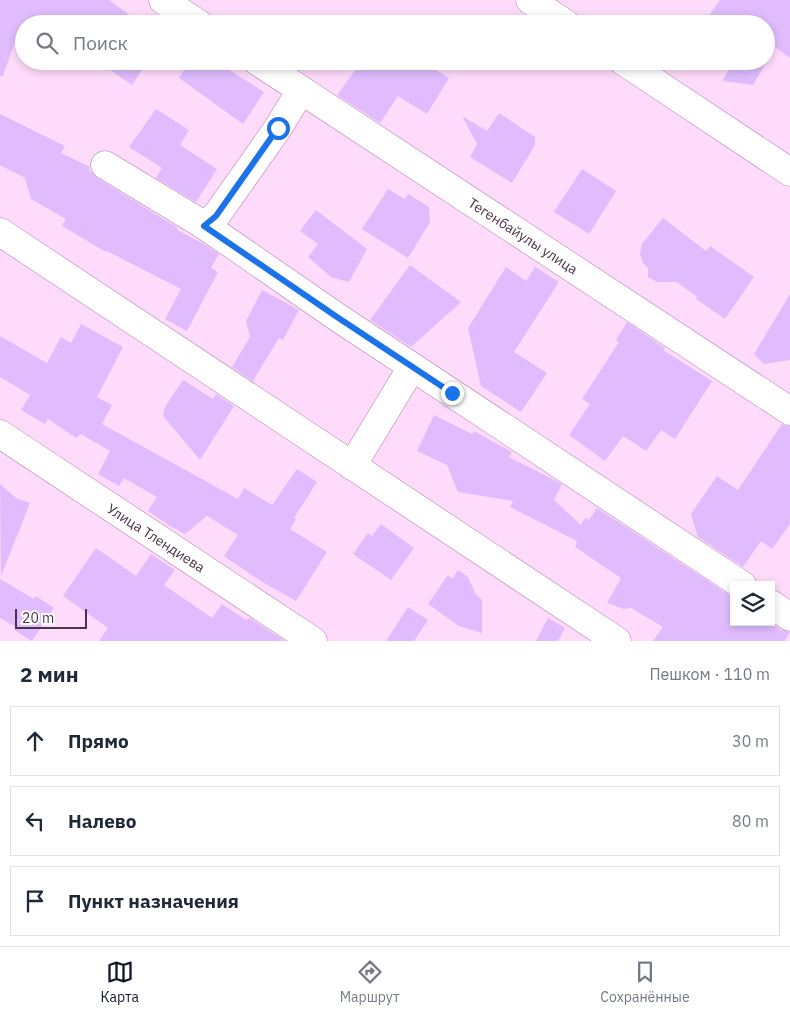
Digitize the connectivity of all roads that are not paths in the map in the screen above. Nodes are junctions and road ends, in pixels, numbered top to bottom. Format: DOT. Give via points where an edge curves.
graph roads {
  1 [pos="163,0"];
  2 [pos="530,0"];
  3 [pos="186,15"];
  4 [pos="552,15"];
  5 [pos="271,70"];
  6 [pos="637,70"];
  7 [pos="301,90"];
  8 [pos="105,164"];
  9 [pos="790,172"];
  10 [pos="204,226"];
  11 [pos="0,232"];
  12 [pos="412,367"];
  13 [pos="790,411"];
  14 [pos="0,434"];
  15 [pos="352,466"];
  16 [pos="736,581"];
  17 [pos="775,607"];
  18 [pos="790,617"];
  19 [pos="313,641"];
  20 [pos="617,641"];
  1 -- 3 [label="street"];
  2 -- 4 [label="street"];
  5 -- 7 [label="street, Тегенбайулы улица"];
  6 -- 9 [label="street"];
  7 -- 10 [label="street" via="216,216"];
  7 -- 13 [label="street, Тегенбайулы улица"];
  8 -- 10 [label="street"];
  10 -- 12 [label="street"];
  11 -- 15 [label="street"];
  12 -- 15 [label="street"];
  12 -- 16 [label="street"];
  14 -- 19 [label="street, Улица Тлендиева"];
  15 -- 20 [label="street"];
  17 -- 18 [label="street"];
}
